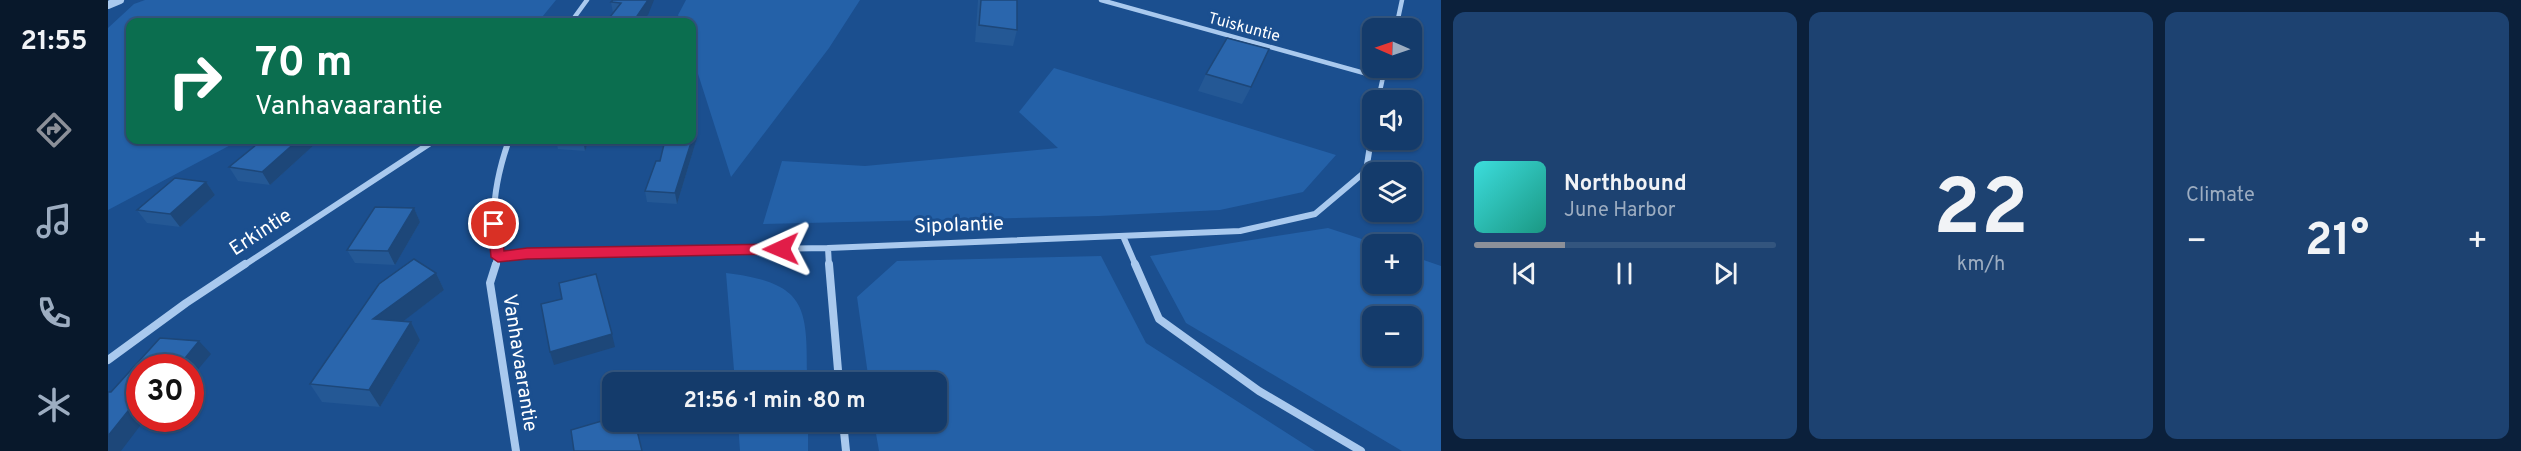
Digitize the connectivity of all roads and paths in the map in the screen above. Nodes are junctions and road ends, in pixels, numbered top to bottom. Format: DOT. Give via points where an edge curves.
graph roads {
  1 [pos="120,0"];
  2 [pos="588,0"];
  3 [pos="1101,0"];
  4 [pos="1402,0"];
  5 [pos="108,5"];
  6 [pos="574,18"];
  7 [pos="1398,18"];
  8 [pos="1362,72"];
  9 [pos="1382,78"];
  10 [pos="1380,90"];
  11 [pos="429,144"];
  12 [pos="508,144"];
  13 [pos="1369,150"];
  14 [pos="1123,236"];
  15 [pos="828,248"];
  16 [pos="498,257"];
  17 [pos="108,360"];
  18 [pos="838,372"];
  19 [pos="844,432"];
  20 [pos="516,451"];
  21 [pos="846,451"];
  22 [pos="1360,451"];
  1 -- 5 [label="street"];
  2 -- 6 [label="street"];
  3 -- 8 [label="street, Tuiskuntie"];
  4 -- 7 [label="street"];
  9 -- 10 [label="street"];
  11 -- 17 [label="street, Erkintie" via="186,303"];
  12 -- 16 [label="street, Vanhavaarantie" via="497,175 494,224"];
  13 -- 14 [label="street, Sipolantie" via="1366,171 1315,214 1240,231"];
  14 -- 15 [label="street, Sipolantie"];
  14 -- 22 [label="street" via="1159,320 1259,391"];
  15 -- 16 [label="street, Sipolantie"];
  15 -- 18 [label="street"];
  16 -- 20 [label="street, Vanhavaarantie" via="490,283"];
  19 -- 21 [label="street"];
}
